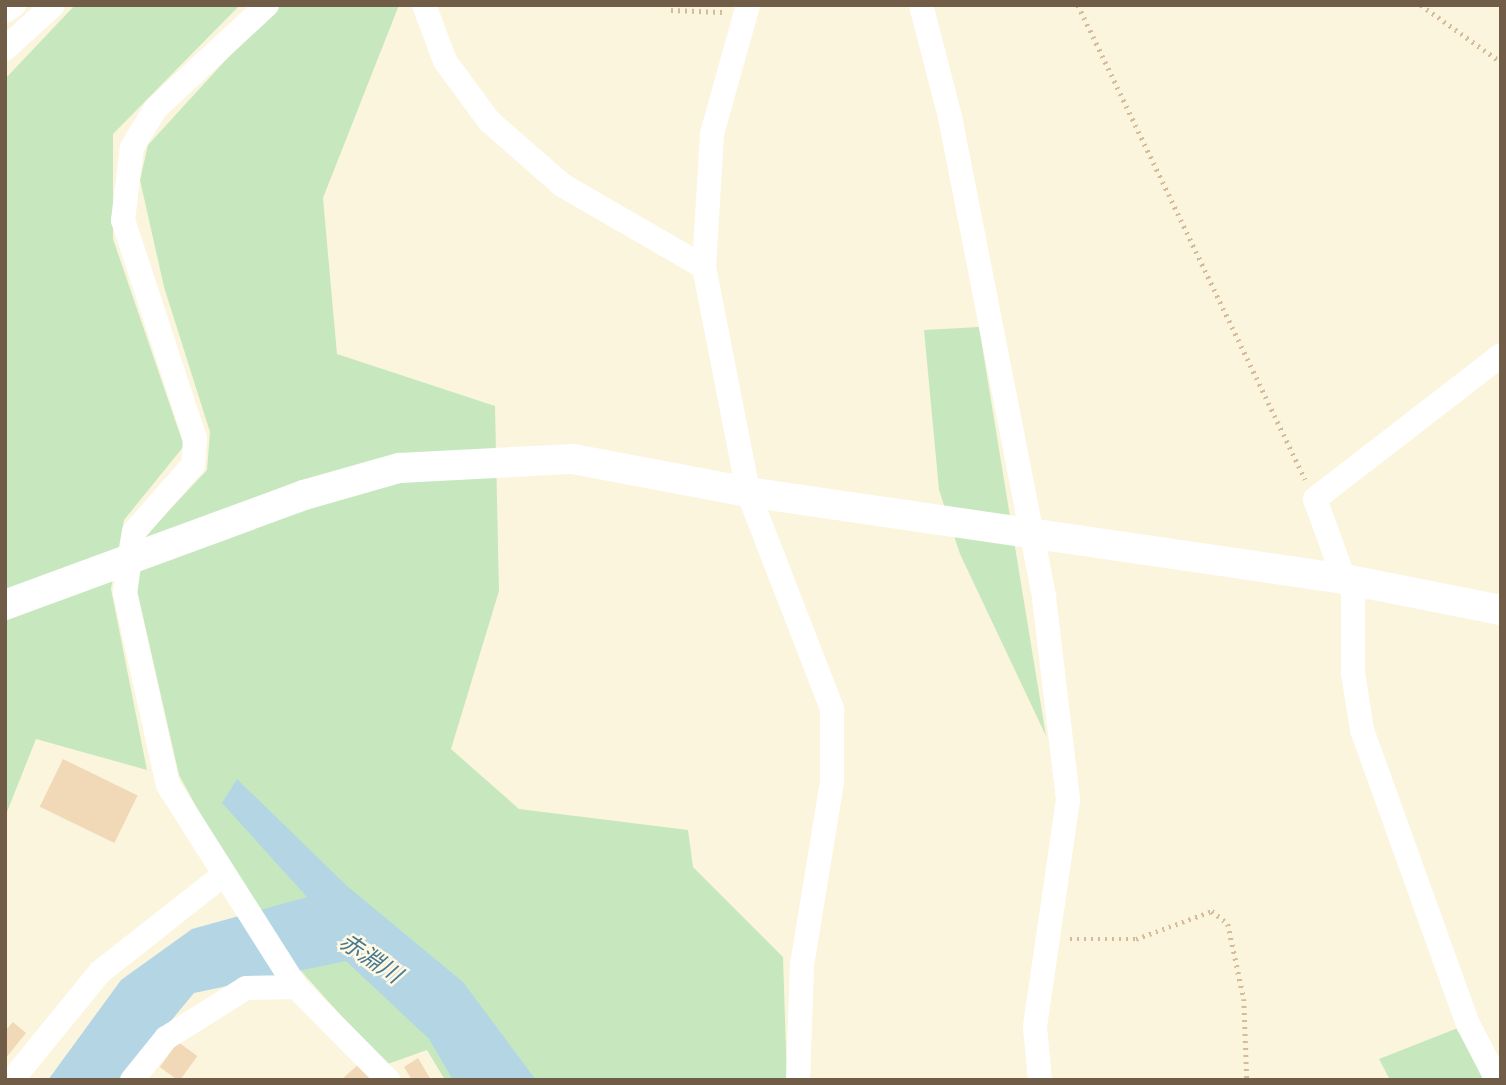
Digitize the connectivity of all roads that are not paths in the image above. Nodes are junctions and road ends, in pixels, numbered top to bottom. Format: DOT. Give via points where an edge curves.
graph roads {
  1 [pos="14,5"];
  2 [pos="53,5"];
  3 [pos="267,5"];
  4 [pos="424,5"];
  5 [pos="921,5"];
  6 [pos="747,9"];
  7 [pos="5,11"];
  8 [pos="5,49"];
  9 [pos="705,267"];
  10 [pos="1501,355"];
  11 [pos="748,492"];
  12 [pos="1029,533"];
  13 [pos="1348,581"];
  14 [pos="5,605"];
  15 [pos="1501,610"];
  16 [pos="228,886"];
  17 [pos="296,987"];
  18 [pos="12,1080"];
  19 [pos="132,1080"];
  20 [pos="388,1080"];
  21 [pos="799,1080"];
  22 [pos="1041,1080"];
  23 [pos="1497,1080"];
  1 -- 7 [label="street"];
  2 -- 8 [label="street"];
  3 -- 16 [label="street" via="156,108 132,147 123,220 195,439 193,465 134,532 125,593 131,633 168,785"];
  4 -- 9 [label="street" via="445,61 489,121 562,185"];
  5 -- 12 [label="street" via="950,117"];
  6 -- 9 [label="street" via="712,134"];
  9 -- 11 [label="street"];
  10 -- 13 [label="street" via="1315,499"];
  11 -- 12 [label="street"];
  11 -- 14 [label="street" via="573,459 399,468 304,495"];
  11 -- 21 [label="street" via="832,709 832,782 802,966"];
  12 -- 13 [label="street"];
  12 -- 22 [label="street" via="1044,598 1068,800 1034,1027"];
  13 -- 15 [label="street"];
  13 -- 23 [label="street" via="1353,673 1362,730 1468,1024"];
  16 -- 17 [label="street"];
  16 -- 18 [label="street" via="100,972"];
  17 -- 19 [label="street" via="246,988 166,1038"];
  17 -- 20 [label="street"];
}
